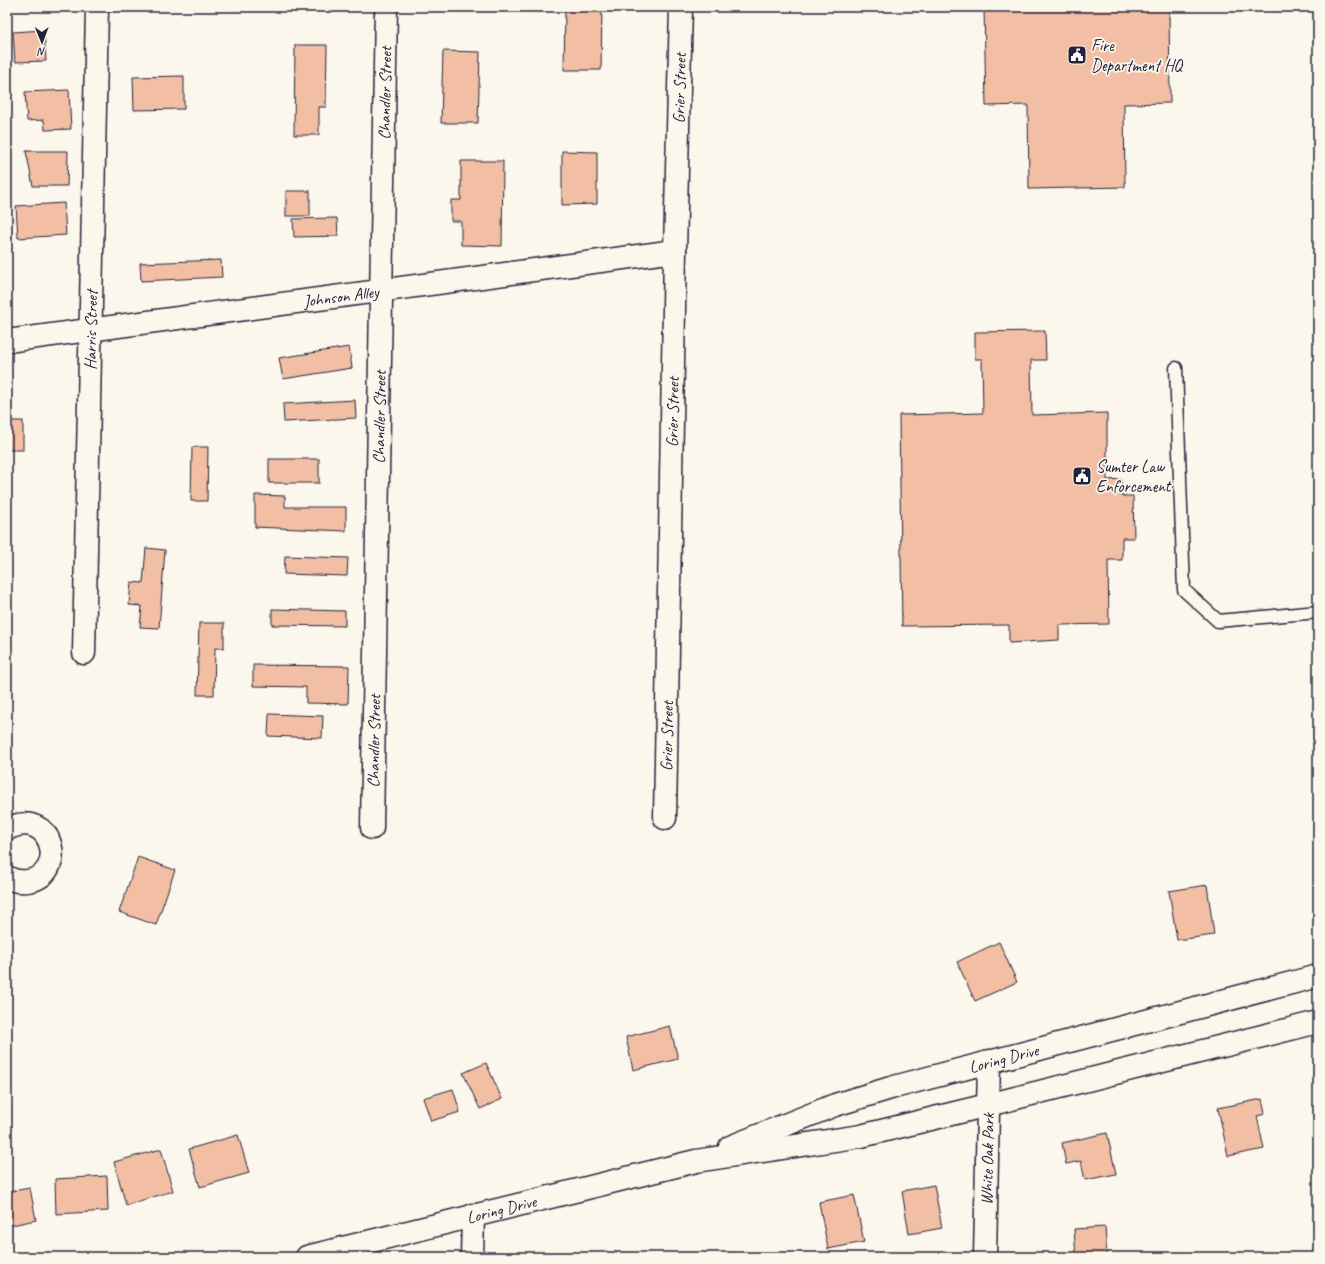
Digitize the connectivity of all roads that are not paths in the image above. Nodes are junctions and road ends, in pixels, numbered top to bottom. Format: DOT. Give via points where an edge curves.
graph roads {
  1 [pos="97,7"];
  2 [pos="386,7"];
  3 [pos="681,7"];
  4 [pos="675,251"];
  5 [pos="382,290"];
  6 [pos="91,330"];
  7 [pos="7,341"];
  8 [pos="1176,368"];
  9 [pos="1318,612"];
  10 [pos="84,653"];
  11 [pos="665,818"];
  12 [pos="372,828"];
  13 [pos="7,829"];
  14 [pos="7,876"];
  15 [pos="1318,976"];
  16 [pos="1318,1022"];
  17 [pos="989,1061"];
  18 [pos="988,1105"];
  19 [pos="696,1161"];
  20 [pos="473,1215"];
  21 [pos="307,1257"];
  22 [pos="472,1257"];
  23 [pos="985,1257"];
  1 -- 6 [label="street, Harris Street"];
  2 -- 5 [label="street, Chandler Street"];
  3 -- 4 [label="street, Grier Street"];
  4 -- 5 [label="street, Johnson Alley"];
  4 -- 11 [label="street, Grier Street"];
  5 -- 6 [label="street, Johnson Alley"];
  5 -- 12 [label="street, Chandler Street"];
  6 -- 7 [label="street, Johnson Alley"];
  6 -- 10 [label="street, Harris Street"];
  8 -- 9 [label="lane" via="1184,590 1218,621"];
  13 -- 14 [label="street" via="28,824 37,827 46,836 51,847 51,860 47,869 32,881 12,880"];
  15 -- 17 [label="street, Loring Drive"];
  16 -- 18 [label="street, Loring Drive"];
  17 -- 18 [label="street, White Oak Park"];
  17 -- 19 [label="street, Loring Drive" via="835,1105"];
  18 -- 19 [label="street, Loring Drive" via="861,1136"];
  18 -- 23 [label="street, White Oak Park"];
  19 -- 20 [label="street, Loring Drive"];
  20 -- 21 [label="street, Loring Drive"];
  20 -- 22 [label="street"];
}
